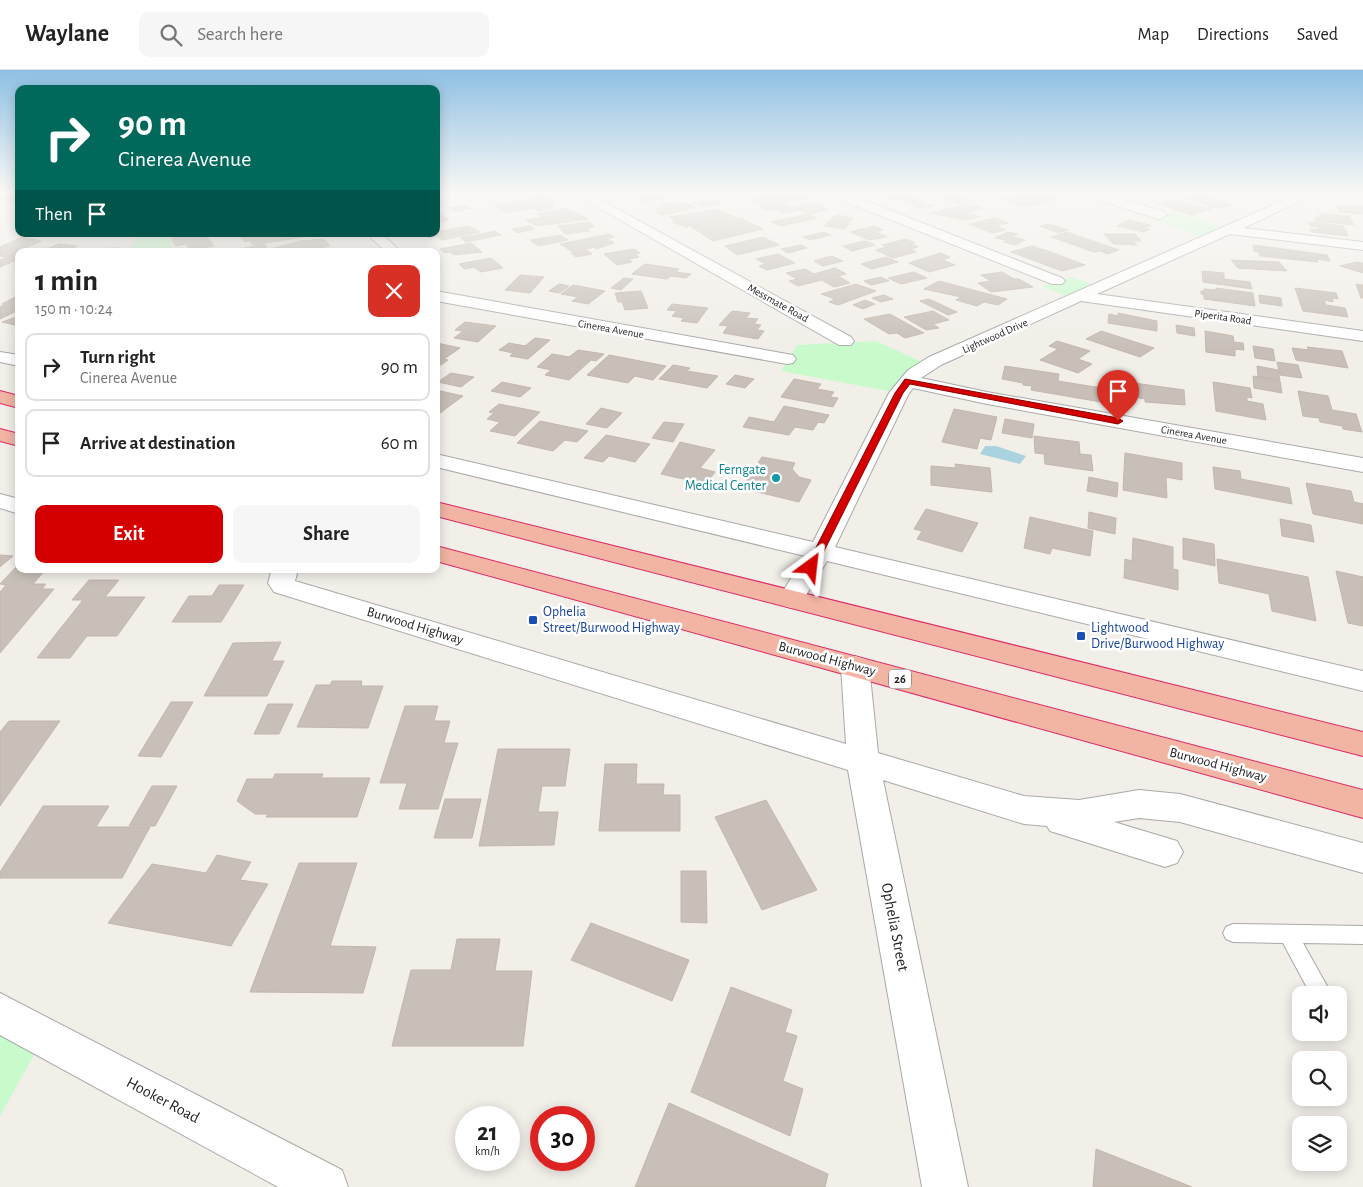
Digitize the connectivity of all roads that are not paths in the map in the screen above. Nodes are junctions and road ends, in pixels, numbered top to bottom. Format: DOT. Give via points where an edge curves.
graph roads {
  1 [pos="673,245"];
  2 [pos="967,245"];
  3 [pos="1196,245"];
  4 [pos="1057,281"];
  5 [pos="1083,296"];
  6 [pos="440,297"];
  7 [pos="1363,336"];
  8 [pos="845,341"];
  9 [pos="0,357"];
  10 [pos="787,359"];
  11 [pos="15,360"];
  12 [pos="908,381"];
  13 [pos="0,397"];
  14 [pos="15,401"];
  15 [pos="0,435"];
  16 [pos="15,439"];
  17 [pos="440,461"];
  18 [pos="1363,465"];
  19 [pos="0,501"];
  20 [pos="15,506"];
  21 [pos="440,510"];
  22 [pos="821,551"];
  23 [pos="440,554"];
  24 [pos="284,573"];
  25 [pos="791,599"];
  26 [pos="854,666"];
  27 [pos="1363,681"];
  28 [pos="1363,744"];
  29 [pos="863,760"];
  30 [pos="1363,804"];
  31 [pos="1024,810"];
  32 [pos="1165,852"];
  33 [pos="1363,858"];
  34 [pos="1233,933"];
  35 [pos="1288,934"];
  36 [pos="1363,935"];
  37 [pos="1317,986"];
  38 [pos="0,1013"];
  39 [pos="325,1187"];
  40 [pos="945,1187"];
  1 -- 8 [label="street, Messmate Road"];
  2 -- 4 [label="street"];
  3 -- 5 [label="street, Lightwood Drive"];
  5 -- 7 [label="street, Piperita Road"];
  5 -- 12 [label="street, Lightwood Drive" via="935,361"];
  6 -- 10 [label="street, Cinerea Avenue"];
  9 -- 11 [label="street"];
  12 -- 18 [label="street, Cinerea Avenue"];
  12 -- 22 [label="street, Lightwood Drive" via="899,393"];
  13 -- 14 [label="highway"];
  15 -- 16 [label="highway"];
  17 -- 22 [label="street"];
  19 -- 20 [label="street"];
  21 -- 25 [label="highway"];
  22 -- 25 [label="street, Lightwood Drive"];
  22 -- 27 [label="street"];
  23 -- 26 [label="highway, Burwood Highway / 26"];
  24 -- 29 [label="street, Burwood Highway" via="281,583 284,586"];
  25 -- 28 [label="highway"];
  26 -- 29 [label="street, Ophelia Street"];
  26 -- 30 [label="highway, Burwood Highway / 26"];
  29 -- 31 [label="street, Burwood Highway"];
  29 -- 40 [label="street, Ophelia Street"];
  31 -- 32 [label="street, Burwood Highway"];
  31 -- 33 [label="street, Burwood Highway" via="1079,814 1139,804 1180,808"];
  34 -- 35 [label="lane"];
  35 -- 36 [label="lane"];
  35 -- 37 [label="lane"];
  38 -- 39 [label="street, Hooker Road"];
}
